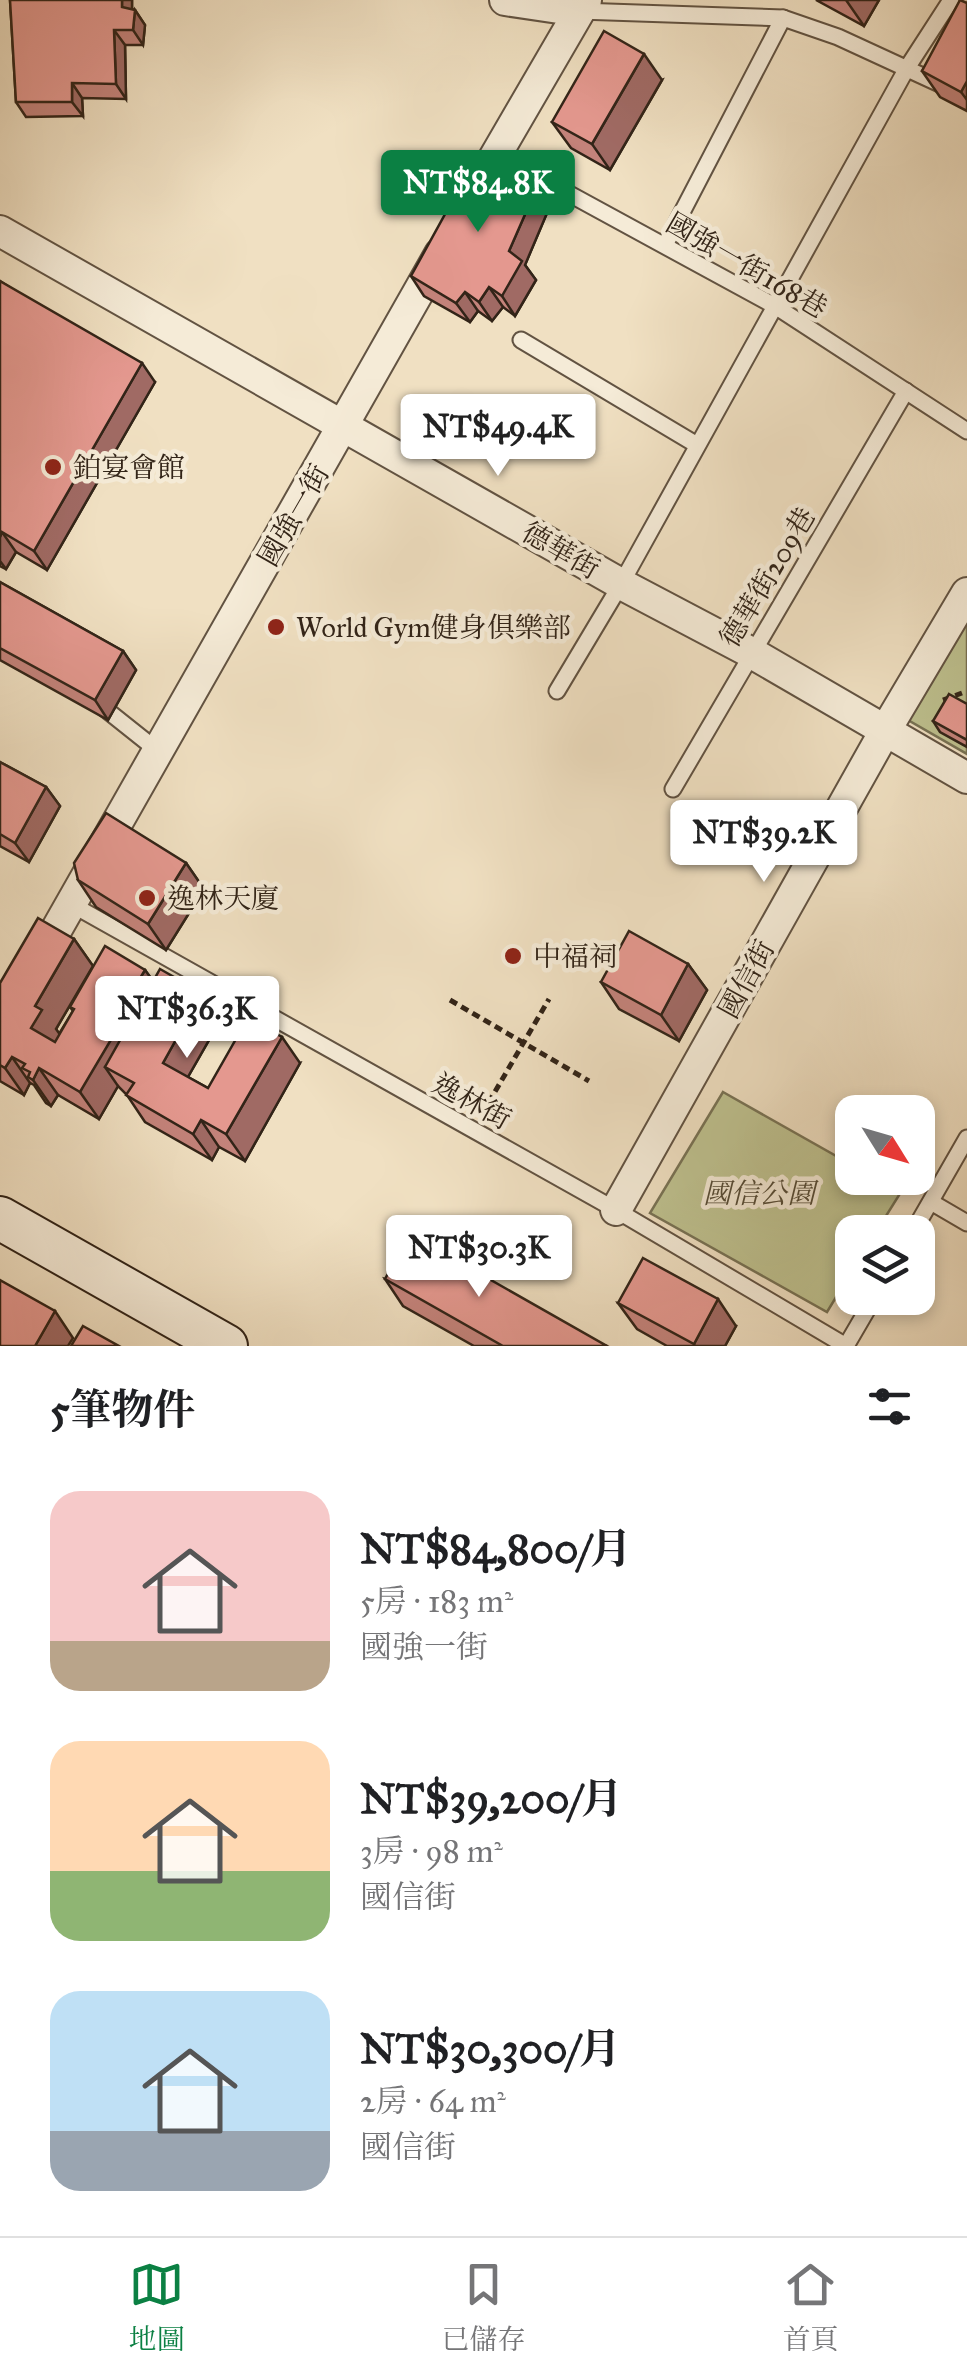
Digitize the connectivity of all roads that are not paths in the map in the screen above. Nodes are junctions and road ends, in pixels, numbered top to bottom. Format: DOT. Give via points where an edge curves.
graph roads {
  1 [pos="505,0"];
  2 [pos="951,0"];
  3 [pos="582,6"];
  4 [pos="783,18"];
  5 [pos="907,68"];
  6 [pos="940,84"];
  7 [pos="496,154"];
  8 [pos="0,230"];
  9 [pos="665,245"];
  10 [pos="775,306"];
  11 [pos="521,340"];
  12 [pos="906,392"];
  13 [pos="344,425"];
  14 [pos="967,431"];
  15 [pos="698,446"];
  16 [pos="621,584"];
  17 [pos="967,592"];
  18 [pos="750,652"];
  19 [pos="558,690"];
  20 [pos="82,694"];
  21 [pos="885,731"];
  22 [pos="158,751"];
  23 [pos="967,778"];
  24 [pos="673,789"];
  25 [pos="71,904"];
  26 [pos="0,1029"];
  27 [pos="967,1138"];
  28 [pos="931,1202"];
  29 [pos="616,1210"];
  30 [pos="923,1215"];
  31 [pos="0,1218"];
  32 [pos="967,1223"];
  33 [pos="0,1251"];
  34 [pos="864,1315"];
  35 [pos="167,1346"];
  36 [pos="226,1346"];
  37 [pos="846,1346"];
  1 -- 3 [label="street"];
  2 -- 5 [label="lane"];
  3 -- 4 [label="lane"];
  3 -- 7 [label="street, 國強一街"];
  4 -- 5 [label="lane"];
  4 -- 9 [label="lane"];
  5 -- 6 [label="lane"];
  5 -- 10 [label="lane"];
  7 -- 9 [label="lane, 國強一街168巷"];
  7 -- 13 [label="street, 國強一街"];
  8 -- 13 [label="street, 德華街"];
  9 -- 10 [label="lane, 國強一街168巷"];
  10 -- 12 [label="lane, 國強一街168巷"];
  10 -- 15 [label="lane"];
  11 -- 15 [label="lane"];
  12 -- 14 [label="lane, 國強一街168巷"];
  12 -- 18 [label="lane, 德華街209巷"];
  13 -- 16 [label="street, 德華街"];
  13 -- 22 [label="street, 國強一街"];
  15 -- 16 [label="lane"];
  16 -- 18 [label="street, 德華街"];
  16 -- 19 [label="lane"];
  17 -- 21 [label="street, 國信街"];
  18 -- 21 [label="street, 德華街"];
  18 -- 24 [label="lane, 德華街209巷"];
  20 -- 22 [label="lane"];
  21 -- 23 [label="street, 德華街"];
  21 -- 29 [label="street, 國信街"];
  22 -- 25 [label="street, 國強一街"];
  25 -- 26 [label="street, 國強一街"];
  25 -- 29 [label="lane, 逸林街"];
  27 -- 28 [label="lane"];
  28 -- 30 [label="lane"];
  28 -- 32 [label="lane"];
  29 -- 37 [label="lane, 逸林街"];
  31 -- 36 [label="street"];
  33 -- 35 [label="street"];
  34 -- 37 [label="lane"];
}
